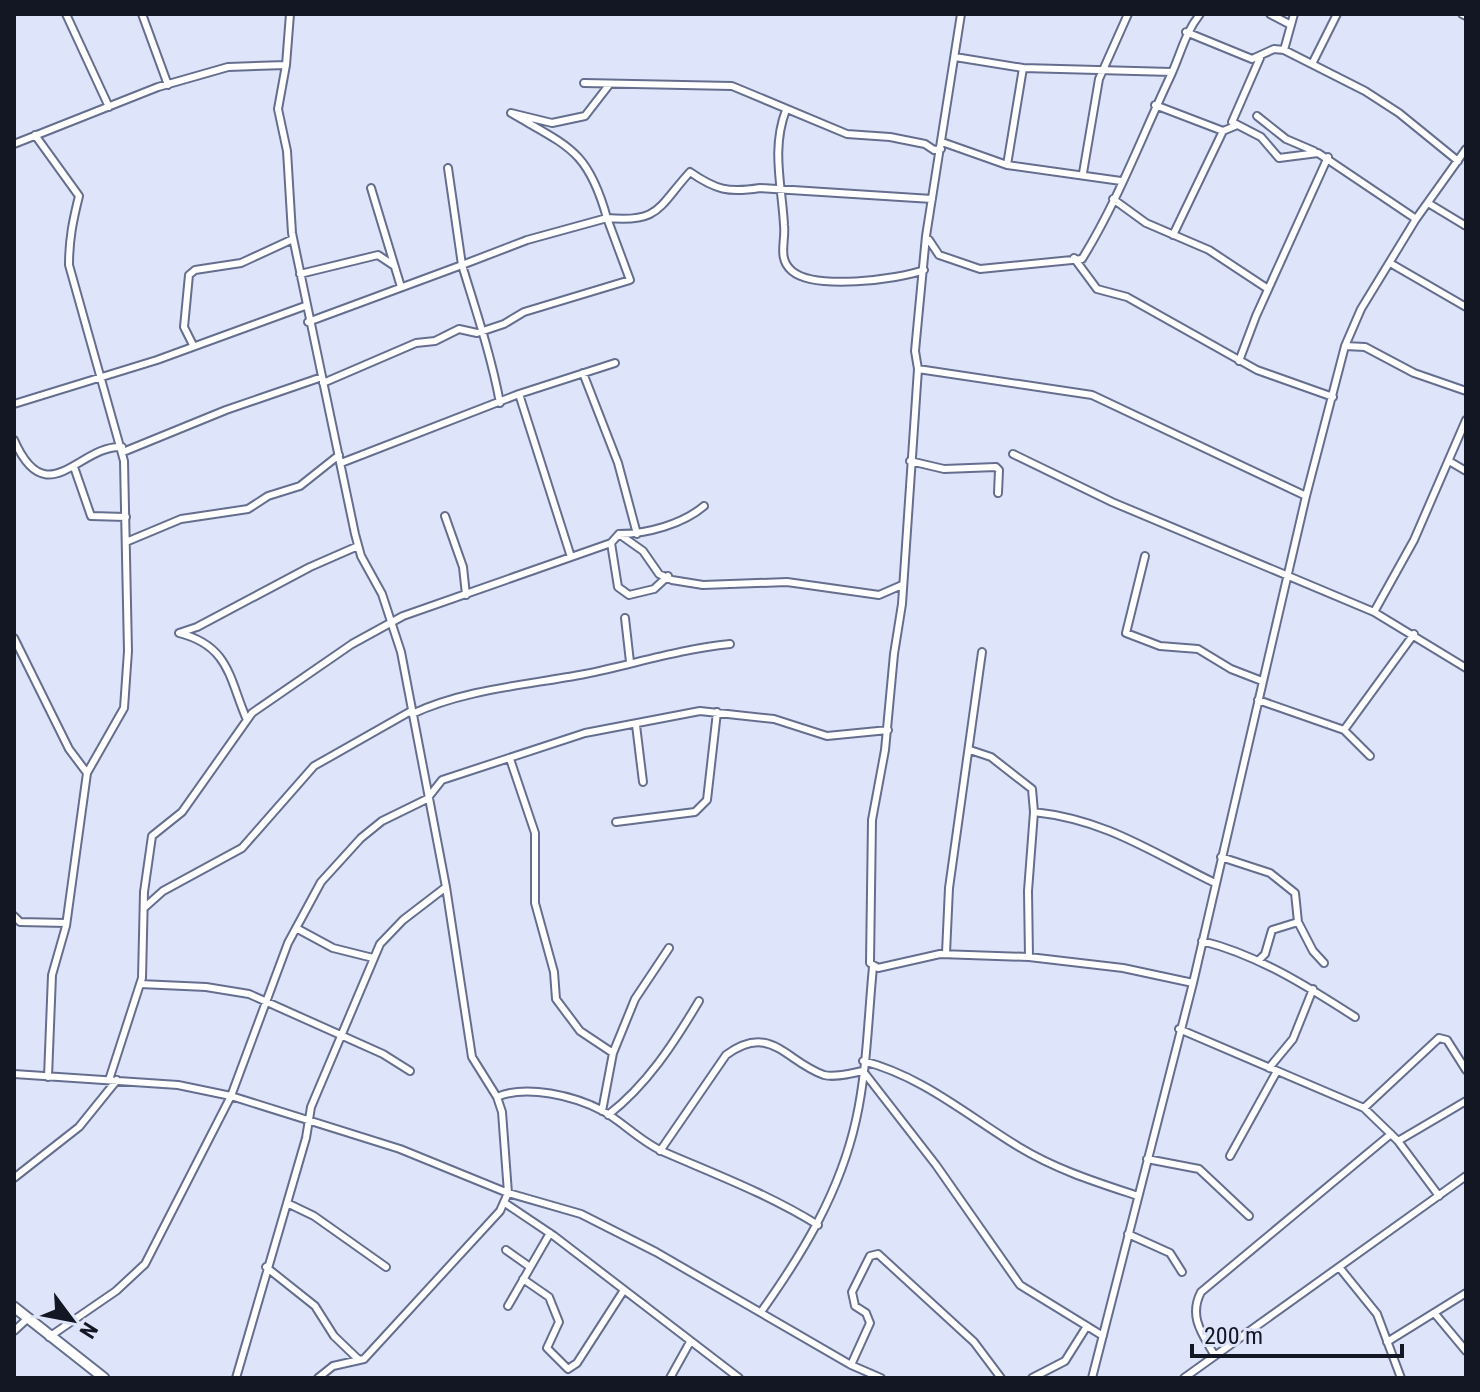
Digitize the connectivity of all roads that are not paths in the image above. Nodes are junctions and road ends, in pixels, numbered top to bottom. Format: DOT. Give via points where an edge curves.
graph roads {
  1 [pos="66,14"];
  2 [pos="142,14"];
  3 [pos="290,14"];
  4 [pos="961,14"];
  5 [pos="1128,14"];
  6 [pos="1200,14"];
  7 [pos="1270,14"];
  8 [pos="1294,14"];
  9 [pos="1337,14"];
  10 [pos="1291,25"];
  11 [pos="1186,32"];
  12 [pos="1284,50"];
  13 [pos="1262,55"];
  14 [pos="955,57"];
  15 [pos="1312,64"];
  16 [pos="286,65"];
  17 [pos="1023,68"];
  18 [pos="1102,70"];
  19 [pos="1172,72"];
  20 [pos="584,83"];
  21 [pos="168,85"];
  22 [pos="609,85"];
  23 [pos="1155,105"];
  24 [pos="109,107"];
  25 [pos="786,110"];
  26 [pos="1257,116"];
  27 [pos="1235,126"];
  28 [pos="1223,131"];
  29 [pos="35,135"];
  30 [pos="14,144"];
  31 [pos="941,146"];
  32 [pos="1466,149"];
  33 [pos="1318,153"];
  34 [pos="1328,157"];
  35 [pos="1458,161"];
  36 [pos="1007,165"];
  37 [pos="448,168"];
  38 [pos="1083,173"];
  39 [pos="1121,181"];
  40 [pos="371,188"];
  41 [pos="778,189"];
  42 [pos="932,199"];
  43 [pos="1113,199"];
  44 [pos="1428,203"];
  45 [pos="607,218"];
  46 [pos="1416,219"];
  47 [pos="1466,226"];
  48 [pos="1173,235"];
  49 [pos="293,239"];
  50 [pos="928,239"];
  51 [pos="1074,258"];
  52 [pos="1390,263"];
  53 [pos="393,265"];
  54 [pos="462,265"];
  55 [pos="924,270"];
  56 [pos="300,274"];
  57 [pos="401,287"];
  58 [pos="1268,289"];
  59 [pos="305,306"];
  60 [pos="1466,307"];
  61 [pos="308,322"];
  62 [pos="482,331"];
  63 [pos="193,345"];
  64 [pos="1345,346"];
  65 [pos="1239,361"];
  66 [pos="615,363"];
  67 [pos="918,369"];
  68 [pos="583,373"];
  69 [pos="99,376"];
  70 [pos="323,380"];
  71 [pos="1466,391"];
  72 [pos="519,394"];
  73 [pos="1333,397"];
  74 [pos="500,403"];
  75 [pos="14,404"];
  76 [pos="1466,420"];
  77 [pos="14,440"];
  78 [pos="122,449"];
  79 [pos="1013,454"];
  80 [pos="340,459"];
  81 [pos="910,461"];
  82 [pos="1449,461"];
  83 [pos="74,467"];
  84 [pos="1466,471"];
  85 [pos="998,493"];
  86 [pos="1306,496"];
  87 [pos="704,506"];
  88 [pos="445,516"];
  89 [pos="126,517"];
  90 [pos="619,534"];
  91 [pos="637,534"];
  92 [pos="126,542"];
  93 [pos="611,543"];
  94 [pos="358,546"];
  95 [pos="1145,556"];
  96 [pos="571,557"];
  97 [pos="1289,575"];
  98 [pos="668,576"];
  99 [pos="902,585"];
  100 [pos="466,595"];
  101 [pos="1374,612"];
  102 [pos="625,618"];
  103 [pos="391,626"];
  104 [pos="1414,634"];
  105 [pos="14,638"];
  106 [pos="730,644"];
  107 [pos="982,652"];
  108 [pos="630,662"];
  109 [pos="1466,668"];
  110 [pos="1262,681"];
  111 [pos="1258,700"];
  112 [pos="411,712"];
  113 [pos="717,712"];
  114 [pos="247,720"];
  115 [pos="636,725"];
  116 [pos="888,730"];
  117 [pos="1344,730"];
  118 [pos="970,750"];
  119 [pos="1370,756"];
  120 [pos="510,759"];
  121 [pos="87,773"];
  122 [pos="643,782"];
  123 [pos="427,799"];
  124 [pos="1034,812"];
  125 [pos="616,822"];
  126 [pos="1221,857"];
  127 [pos="1215,883"];
  128 [pos="446,887"];
  129 [pos="144,909"];
  130 [pos="14,916"];
  131 [pos="1298,922"];
  132 [pos="66,923"];
  133 [pos="296,928"];
  134 [pos="1202,941"];
  135 [pos="669,948"];
  136 [pos="946,953"];
  137 [pos="1029,957"];
  138 [pos="373,958"];
  139 [pos="1258,961"];
  140 [pos="1324,963"];
  141 [pos="873,967"];
  142 [pos="1193,983"];
  143 [pos="140,984"];
  144 [pos="1313,989"];
  145 [pos="699,1001"];
  146 [pos="266,1002"];
  147 [pos="1355,1017"];
  148 [pos="1179,1029"];
  149 [pos="344,1036"];
  150 [pos="613,1053"];
  151 [pos="863,1061"];
  152 [pos="1273,1070"];
  153 [pos="1466,1070"];
  154 [pos="410,1071"];
  155 [pos="863,1071"];
  156 [pos="14,1074"];
  157 [pos="48,1077"];
  158 [pos="113,1080"];
  159 [pos="231,1096"];
  160 [pos="497,1097"];
  161 [pos="1466,1101"];
  162 [pos="1364,1108"];
  163 [pos="605,1113"];
  164 [pos="309,1120"];
  165 [pos="1391,1134"];
  166 [pos="1398,1141"];
  167 [pos="660,1151"];
  168 [pos="1230,1156"];
  169 [pos="1147,1159"];
  170 [pos="1466,1176"];
  171 [pos="14,1178"];
  172 [pos="508,1193"];
  173 [pos="1138,1196"];
  174 [pos="1439,1196"];
  175 [pos="287,1203"];
  176 [pos="505,1203"];
  177 [pos="1249,1216"];
  178 [pos="818,1225"];
  179 [pos="550,1233"];
  180 [pos="1128,1234"];
  181 [pos="506,1250"];
  182 [pos="266,1267"];
  183 [pos="386,1267"];
  184 [pos="530,1267"];
  185 [pos="1339,1267"];
  186 [pos="1182,1272"];
  187 [pos="523,1279"];
  188 [pos="624,1290"];
  189 [pos="1466,1293"];
  190 [pos="508,1306"];
  191 [pos="14,1307"];
  192 [pos="761,1312"];
  193 [pos="1436,1315"];
  194 [pos="27,1319"];
  195 [pos="1087,1326"];
  196 [pos="14,1331"];
  197 [pos="1103,1336"];
  198 [pos="49,1337"];
  199 [pos="690,1342"];
  200 [pos="1387,1342"];
  201 [pos="1466,1351"];
  202 [pos="1215,1356"];
  203 [pos="359,1360"];
  204 [pos="851,1365"];
  205 [pos="104,1378"];
  206 [pos="236,1378"];
  207 [pos="318,1378"];
  208 [pos="670,1378"];
  209 [pos="739,1378"];
  210 [pos="881,1378"];
  211 [pos="1001,1378"];
  212 [pos="1032,1378"];
  213 [pos="1092,1378"];
  214 [pos="1184,1378"];
  215 [pos="1401,1378"];
  1 -- 24 [label="street"];
  2 -- 21 [label="street"];
  3 -- 16 [label="street"];
  4 -- 14 [label="street"];
  5 -- 18 [label="street"];
  6 -- 11 [label="street"];
  7 -- 10 [label="street"];
  8 -- 10 [label="street"];
  9 -- 15 [label="street"];
  10 -- 12 [label="street"];
  11 -- 13 [label="street" via="1252,59"];
  11 -- 19 [label="street"];
  12 -- 13 [label="street"];
  12 -- 15 [label="street"];
  13 -- 27 [label="street" via="1232,122"];
  14 -- 17 [label="street"];
  14 -- 31 [label="street"];
  15 -- 35 [label="street" via="1399,113"];
  16 -- 21 [label="street" via="228,67"];
  16 -- 49 [label="street" via="278,109 287,151"];
  17 -- 18 [label="street"];
  17 -- 36 [label="street"];
  18 -- 19 [label="street"];
  18 -- 38 [label="street"];
  19 -- 23 [label="street"];
  20 -- 22 [label="street"];
  21 -- 24 [label="street"];
  22 -- 25 [label="street" via="732,86"];
  22 -- 45 [label="street" via="585,116 552,123 511,113 585,161"];
  23 -- 28 [label="street"];
  23 -- 39 [label="street"];
  24 -- 29 [label="street"];
  25 -- 31 [label="street" via="847,134 890,137 934,150"];
  25 -- 41 [label="street"];
  26 -- 33 [label="street" via="1286,139"];
  27 -- 28 [label="street"];
  27 -- 33 [label="street" via="1261,137 1279,158"];
  28 -- 48 [label="street"];
  29 -- 30 [label="street"];
  29 -- 69 [label="street" via="79,196 70,222 69,265"];
  31 -- 36 [label="street"];
  31 -- 42 [label="street"];
  32 -- 35 [label="street"];
  33 -- 34 [label="street"];
  34 -- 46 [label="street"];
  34 -- 58 [label="street"];
  35 -- 44 [label="street"];
  36 -- 38 [label="street"];
  37 -- 54 [label="street"];
  38 -- 39 [label="street"];
  39 -- 43 [label="street"];
  40 -- 53 [label="street"];
  41 -- 42 [label="street"];
  41 -- 45 [label="street" via="732,192 690,172 663,207 637,221"];
  41 -- 55 [label="street" via="782,257 804,279 863,281"];
  42 -- 50 [label="street"];
  43 -- 48 [label="street"];
  43 -- 51 [label="street" via="1082,259"];
  44 -- 46 [label="street"];
  44 -- 47 [label="street"];
  45 -- 54 [label="street"];
  45 -- 62 [label="street" via="630,280 524,312"];
  46 -- 52 [label="street"];
  48 -- 58 [label="street" via="1209,250"];
  49 -- 56 [label="street"];
  49 -- 63 [label="street" via="241,263 189,275 184,327"];
  50 -- 51 [label="street" via="939,255 980,269"];
  50 -- 55 [label="street"];
  51 -- 65 [label="street" via="1097,289 1127,297"];
  52 -- 60 [label="street"];
  52 -- 64 [label="street"];
  53 -- 56 [label="street" via="378,255"];
  53 -- 57 [label="street"];
  54 -- 57 [label="street"];
  54 -- 62 [label="street"];
  55 -- 67 [label="street" via="915,351"];
  56 -- 59 [label="street"];
  57 -- 61 [label="street"];
  58 -- 65 [label="street"];
  59 -- 61 [label="street"];
  59 -- 63 [label="street"];
  61 -- 70 [label="street"];
  62 -- 70 [label="street" via="455,330"];
  62 -- 74 [label="street"];
  63 -- 69 [label="street"];
  64 -- 71 [label="street" via="1365,347 1414,373"];
  64 -- 73 [label="street"];
  65 -- 73 [label="street"];
  66 -- 68 [label="street"];
  67 -- 81 [label="street"];
  67 -- 86 [label="street" via="1092,395"];
  68 -- 72 [label="street"];
  68 -- 91 [label="street" via="618,463"];
  69 -- 75 [label="street"];
  69 -- 78 [label="street"];
  70 -- 78 [label="street"];
  70 -- 80 [label="street"];
  72 -- 74 [label="street"];
  72 -- 96 [label="street"];
  73 -- 86 [label="street"];
  74 -- 80 [label="street"];
  76 -- 82 [label="street"];
  77 -- 83 [label="street" via="29,466 49,474"];
  78 -- 83 [label="street" via="107,447"];
  78 -- 89 [label="street"];
  79 -- 97 [label="street" via="1112,502"];
  80 -- 92 [label="street" via="300,486 248,509 181,519"];
  80 -- 94 [label="street"];
  81 -- 85 [label="street" via="944,469 996,467"];
  81 -- 99 [label="street"];
  82 -- 84 [label="street"];
  82 -- 101 [label="street"];
  83 -- 89 [label="street" via="91,516"];
  86 -- 97 [label="street"];
  87 -- 91 [label="street" via="693,516"];
  88 -- 100 [label="street" via="463,567"];
  89 -- 92 [label="street"];
  90 -- 91 [label="street"];
  90 -- 93 [label="street"];
  90 -- 98 [label="street" via="643,551 659,574"];
  92 -- 121 [label="street" via="126,699"];
  93 -- 96 [label="street"];
  93 -- 98 [label="street" via="618,587 629,595 654,589"];
  94 -- 103 [label="street"];
  94 -- 114 [label="street" via="179,633 194,636 227,663"];
  95 -- 110 [label="street" via="1126,633 1160,646 1198,649"];
  96 -- 100 [label="street"];
  97 -- 101 [label="street"];
  97 -- 110 [label="street"];
  98 -- 99 [label="street" via="703,585 787,582 879,595"];
  99 -- 116 [label="street"];
  100 -- 103 [label="street" via="403,616"];
  101 -- 104 [label="street"];
  102 -- 108 [label="street"];
  103 -- 112 [label="street"];
  103 -- 114 [label="street" via="352,644"];
  104 -- 109 [label="street"];
  104 -- 117 [label="street"];
  105 -- 121 [label="street" via="69,749"];
  106 -- 108 [label="street"];
  107 -- 118 [label="street"];
  108 -- 112 [label="street" via="456,697"];
  110 -- 111 [label="street"];
  111 -- 117 [label="street"];
  111 -- 126 [label="street"];
  112 -- 123 [label="street"];
  112 -- 129 [label="street" via="314,766 242,848 163,891"];
  113 -- 115 [label="street"];
  113 -- 116 [label="street" via="774,719 827,736"];
  113 -- 125 [label="street" via="707,800 695,812"];
  114 -- 129 [label="street" via="182,812 152,836"];
  115 -- 120 [label="street" via="585,733"];
  115 -- 122 [label="street"];
  116 -- 141 [label="street" via="872,820"];
  117 -- 119 [label="street"];
  118 -- 124 [label="street" via="988,755 1025,781 1032,789"];
  118 -- 136 [label="street" via="949,888"];
  120 -- 123 [label="street" via="442,780"];
  120 -- 150 [label="street" via="535,833 535,903 556,999 580,1031"];
  121 -- 132 [label="street"];
  123 -- 128 [label="street"];
  123 -- 133 [label="street" via="382,821 340,857"];
  124 -- 127 [label="street" via="1104,827"];
  124 -- 137 [label="street"];
  126 -- 127 [label="street"];
  126 -- 131 [label="street" via="1276,877 1298,897"];
  127 -- 134 [label="street"];
  128 -- 138 [label="street" via="403,920"];
  128 -- 160 [label="street" via="472,1057"];
  129 -- 143 [label="street"];
  130 -- 132 [label="street" via="20,922"];
  131 -- 139 [label="street" via="1272,930"];
  131 -- 140 [label="street"];
  132 -- 157 [label="street" via="52,975"];
  133 -- 138 [label="street" via="333,948"];
  133 -- 146 [label="street"];
  134 -- 139 [label="street"];
  134 -- 142 [label="street"];
  135 -- 150 [label="street" via="640,989"];
  136 -- 137 [label="street"];
  136 -- 141 [label="street"];
  137 -- 142 [label="street"];
  138 -- 149 [label="street"];
  139 -- 144 [label="street"];
  141 -- 151 [label="street"];
  142 -- 148 [label="street"];
  143 -- 146 [label="street" via="206,987"];
  143 -- 158 [label="street"];
  144 -- 147 [label="street"];
  144 -- 152 [label="street" via="1293,1039"];
  145 -- 163 [label="street" via="630,1098"];
  146 -- 149 [label="street"];
  146 -- 159 [label="street"];
  148 -- 152 [label="street"];
  148 -- 169 [label="street"];
  149 -- 154 [label="street"];
  149 -- 164 [label="street"];
  150 -- 163 [label="street"];
  151 -- 155 [label="street"];
  151 -- 173 [label="street" via="907,1075 1068,1174"];
  152 -- 162 [label="street"];
  152 -- 168 [label="street"];
  153 -- 162 [label="street" via="1447,1040 1439,1038"];
  155 -- 167 [label="street" via="823,1075 786,1050 759,1041 736,1047"];
  155 -- 178 [label="street" via="840,1175"];
  155 -- 195 [label="street" via="1020,1285"];
  156 -- 157 [label="street"];
  157 -- 158 [label="street"];
  158 -- 159 [label="street"];
  158 -- 171 [label="street" via="79,1127"];
  159 -- 164 [label="street"];
  159 -- 198 [label="street" via="142,1268"];
  160 -- 163 [label="street" via="513,1091 554,1095"];
  160 -- 172 [label="street"];
  161 -- 166 [label="street"];
  162 -- 165 [label="street"];
  163 -- 167 [label="street"];
  164 -- 172 [label="street" via="400,1149"];
  164 -- 175 [label="street"];
  165 -- 166 [label="street"];
  165 -- 202 [label="street" via="1201,1292 1196,1322"];
  166 -- 174 [label="street"];
  167 -- 178 [label="street" via="778,1200"];
  169 -- 173 [label="street"];
  169 -- 177 [label="street" via="1199,1169"];
  170 -- 174 [label="street"];
  172 -- 176 [label="street"];
  172 -- 192 [label="street" via="581,1214"];
  173 -- 180 [label="street"];
  174 -- 185 [label="street"];
  175 -- 182 [label="street"];
  175 -- 183 [label="street"];
  176 -- 179 [label="street"];
  176 -- 203 [label="street" via="401,1323"];
  178 -- 192 [label="street"];
  179 -- 184 [label="street"];
  179 -- 188 [label="street"];
  180 -- 186 [label="street" via="1170,1253"];
  180 -- 197 [label="street"];
  181 -- 184 [label="street"];
  182 -- 203 [label="street" via="315,1306 334,1336"];
  182 -- 206 [label="street"];
  184 -- 187 [label="street"];
  185 -- 200 [label="street" via="1370,1303"];
  185 -- 202 [label="street"];
  187 -- 188 [label="street" via="549,1297 559,1322 547,1348 568,1369"];
  187 -- 190 [label="street"];
  188 -- 199 [label="street"];
  189 -- 193 [label="street"];
  191 -- 194 [label="main road"];
  192 -- 204 [label="street"];
  193 -- 200 [label="street"];
  193 -- 201 [label="street"];
  194 -- 196 [label="street"];
  194 -- 198 [label="main road"];
  195 -- 197 [label="street"];
  195 -- 212 [label="street" via="1065,1361"];
  197 -- 213 [label="street"];
  198 -- 205 [label="main road"];
  199 -- 208 [label="street"];
  199 -- 209 [label="street"];
  200 -- 215 [label="street"];
  202 -- 214 [label="street"];
  203 -- 207 [label="street" via="333,1366"];
  204 -- 210 [label="street"];
  204 -- 211 [label="street" via="870,1323 855,1306 852,1292 870,1256 878,1254 974,1342"];
}
